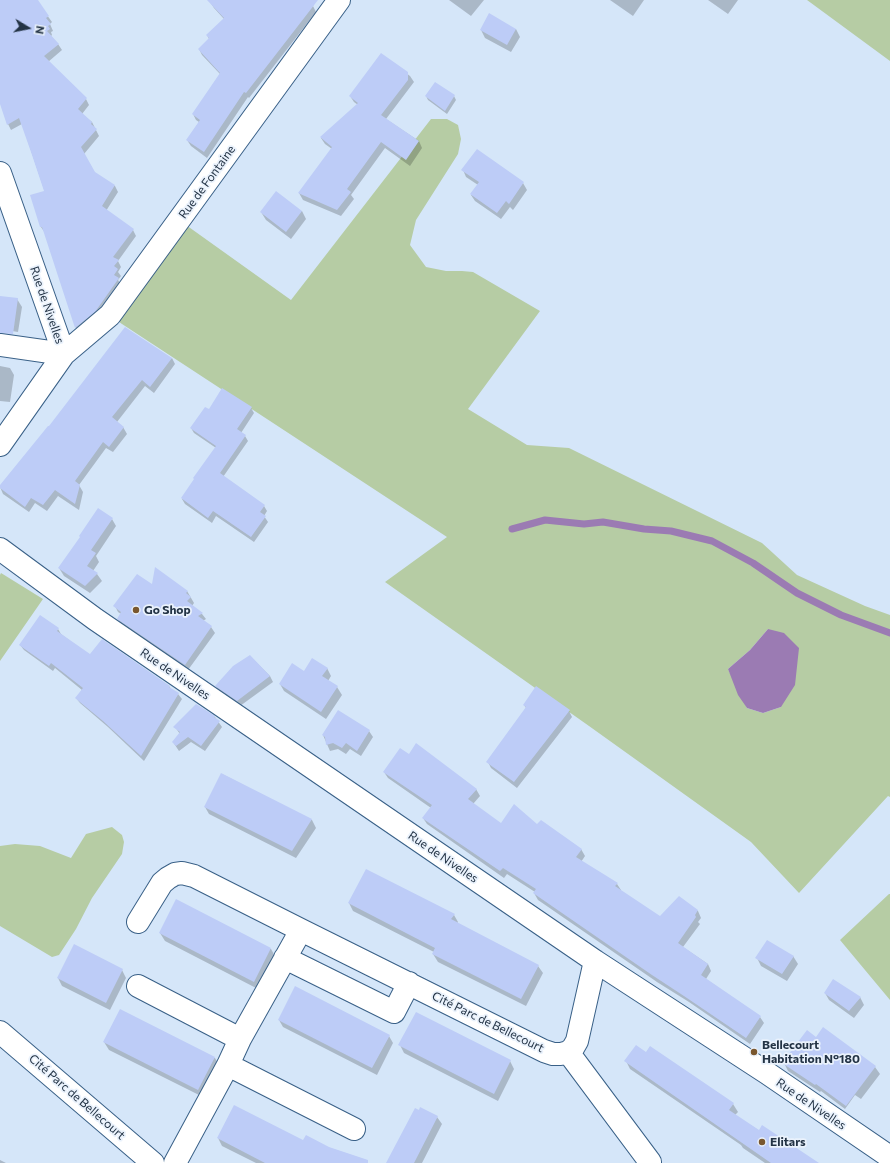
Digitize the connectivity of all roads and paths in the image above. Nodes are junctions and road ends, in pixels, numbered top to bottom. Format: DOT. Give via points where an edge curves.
graph roads {
  1 [pos="339,0"];
  2 [pos="0,173"];
  3 [pos="0,345"];
  4 [pos="64,354"];
  5 [pos="0,445"];
  6 [pos="0,549"];
  7 [pos="138,922"];
  8 [pos="301,930"];
  9 [pos="285,958"];
  10 [pos="596,961"];
  11 [pos="409,983"];
  12 [pos="138,986"];
  13 [pos="0,1032"];
  14 [pos="240,1039"];
  15 [pos="568,1052"];
  16 [pos="228,1065"];
  17 [pos="354,1130"];
  18 [pos="890,1157"];
  19 [pos="153,1163"];
  20 [pos="175,1163"];
  21 [pos="648,1163"];
  1 -- 4 [label="street, Rue de Fontaine" via="110,315"];
  2 -- 4 [label="street, Rue de Nivelles"];
  3 -- 4 [label="street"];
  4 -- 5 [label="street, Rue de Nivelles"];
  6 -- 10 [label="street, Rue de Nivelles" via="95,619"];
  7 -- 8 [label="street, Cité Parc de Bellecourt" via="162,883 175,874 182,873 194,876"];
  8 -- 9 [label="street"];
  8 -- 11 [label="street, Cité Parc de Bellecourt"];
  9 -- 11 [label="street" via="394,1012"];
  9 -- 14 [label="street"];
  10 -- 15 [label="street" via="577,1041"];
  10 -- 18 [label="street, Rue de Nivelles"];
  11 -- 15 [label="street, Cité Parc de Bellecourt" via="544,1051 553,1054"];
  12 -- 14 [label="street"];
  13 -- 19 [label="street, Cité Parc de Bellecourt"];
  14 -- 16 [label="street"];
  15 -- 21 [label="street" via="650,1162"];
  16 -- 17 [label="street"];
  16 -- 20 [label="street"];
}
